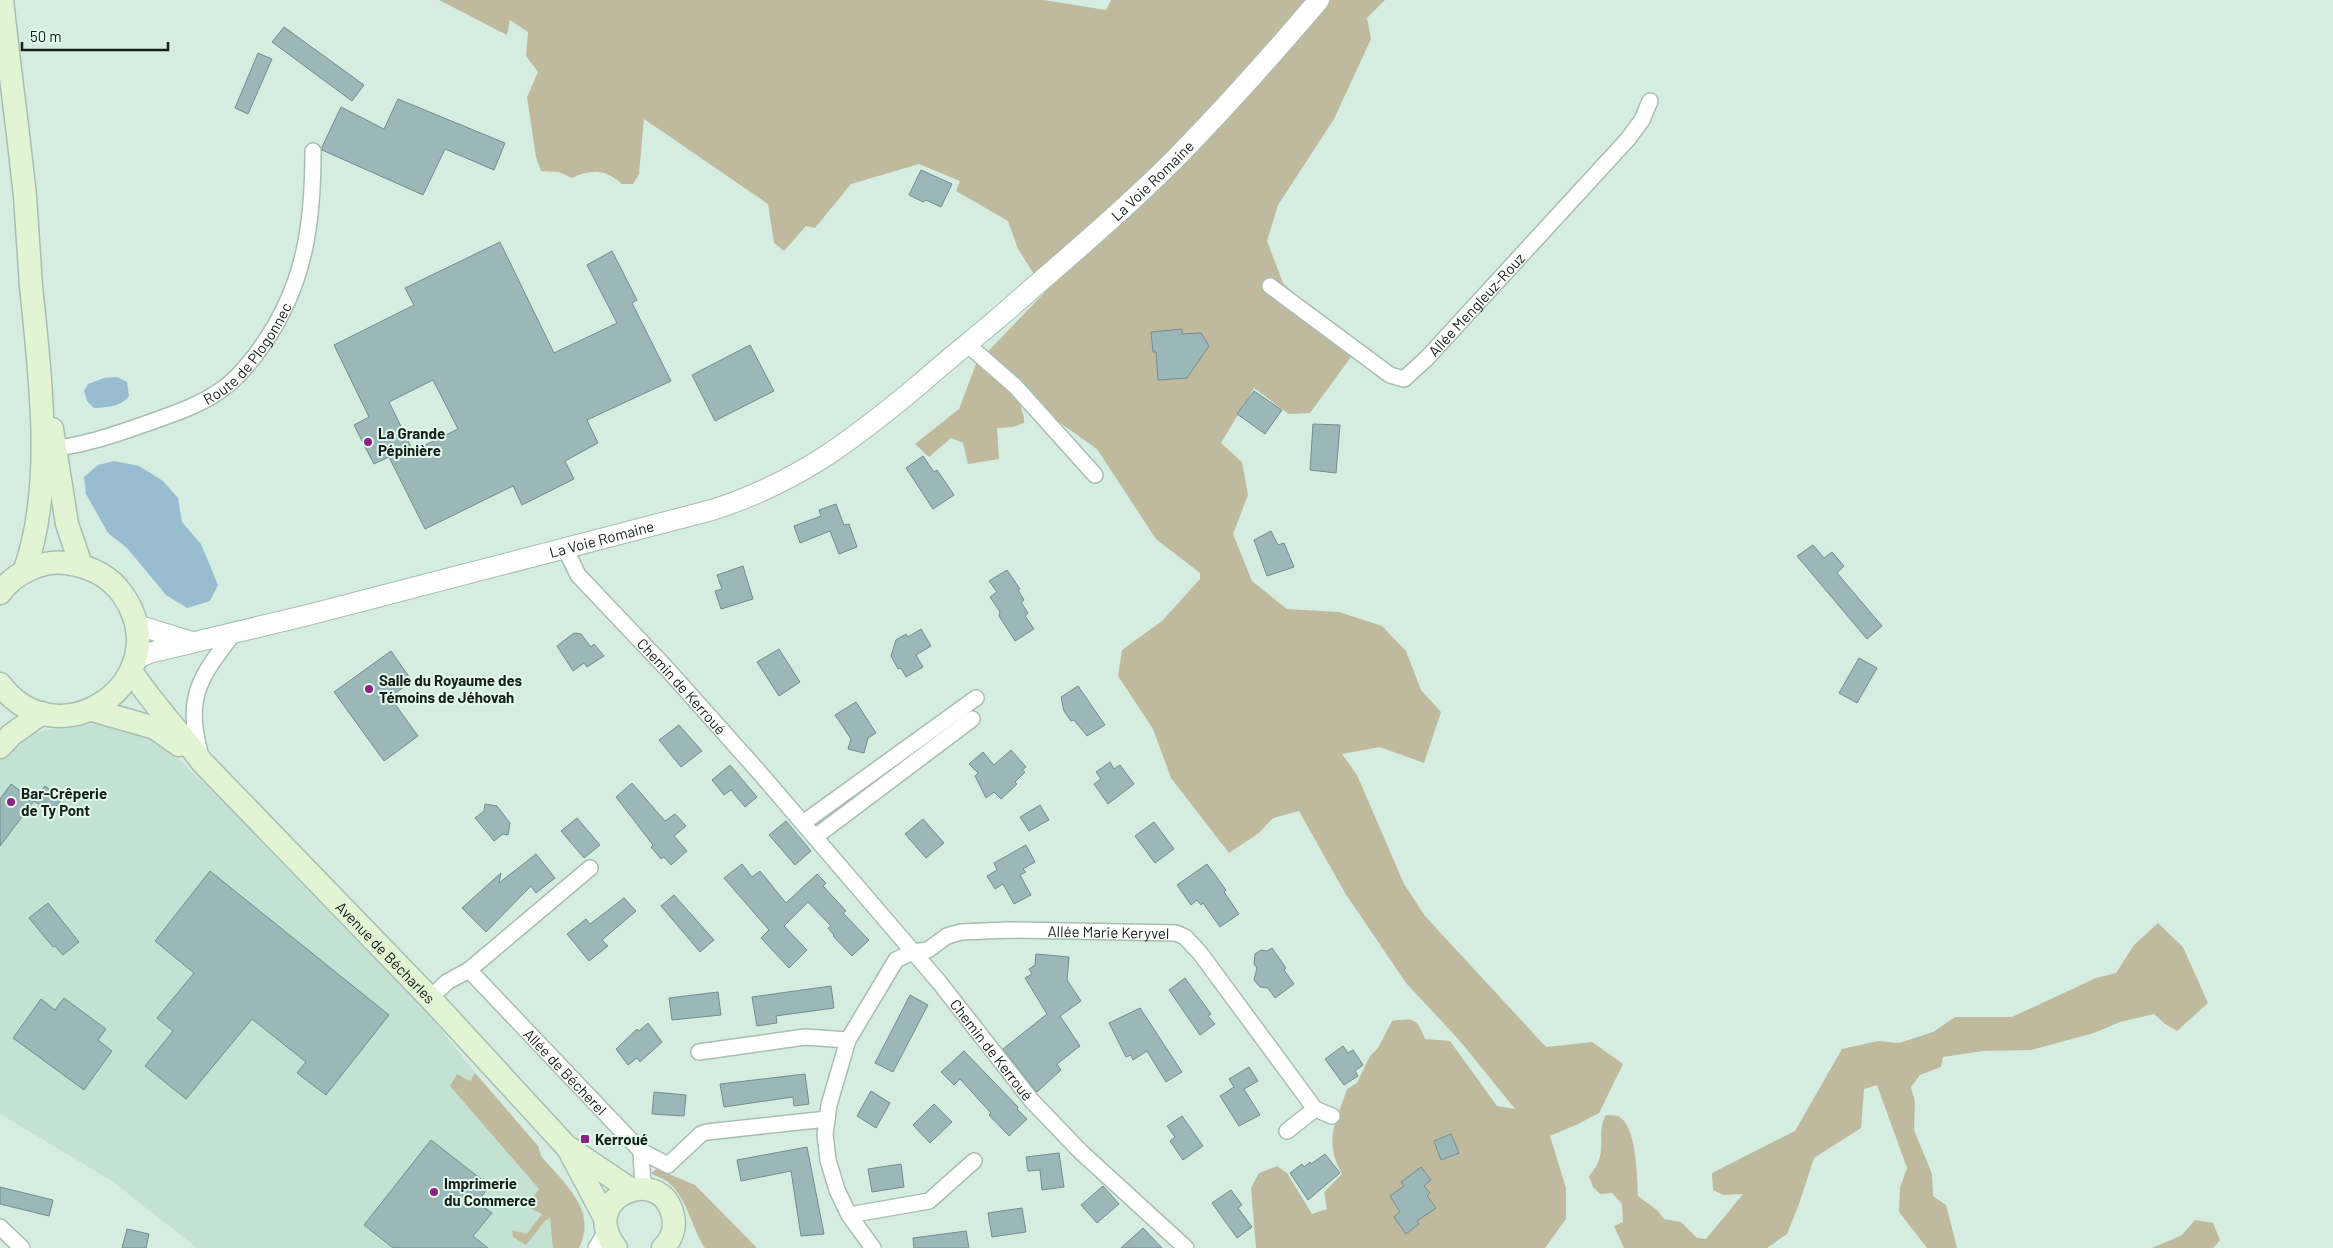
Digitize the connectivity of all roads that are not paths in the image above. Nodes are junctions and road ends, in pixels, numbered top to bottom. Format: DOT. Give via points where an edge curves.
graph roads {
  1 [pos="2,0"];
  2 [pos="1319,0"];
  3 [pos="1650,101"];
  4 [pos="313,151"];
  5 [pos="1270,286"];
  6 [pos="968,345"];
  7 [pos="49,449"];
  8 [pos="1095,475"];
  9 [pos="565,548"];
  10 [pos="81,565"];
  11 [pos="24,572"];
  12 [pos="1,591"];
  13 [pos="137,625"];
  14 [pos="234,633"];
  15 [pos="194,642"];
  16 [pos="133,665"];
  17 [pos="0,684"];
  18 [pos="976,698"];
  19 [pos="92,710"];
  20 [pos="42,713"];
  21 [pos="972,719"];
  22 [pos="0,747"];
  23 [pos="202,762"];
  24 [pos="803,823"];
  25 [pos="815,836"];
  26 [pos="590,868"];
  27 [pos="912,952"];
  28 [pos="469,970"];
  29 [pos="430,998"];
  30 [pos="848,1040"];
  31 [pos="699,1052"];
  32 [pos="1315,1109"];
  33 [pos="1332,1116"];
  34 [pos="827,1119"];
  35 [pos="1287,1131"];
  36 [pos="566,1146"];
  37 [pos="641,1151"];
  38 [pos="974,1161"];
  39 [pos="636,1189"];
  40 [pos="849,1215"];
  41 [pos="0,1227"];
  42 [pos="674,1228"];
  43 [pos="606,1236"];
  44 [pos="22,1248"];
  45 [pos="663,1248"];
  46 [pos="685,1248"];
  47 [pos="873,1248"];
  48 [pos="1186,1248"];
  1 -- 7 [label="main road"];
  2 -- 6 [label="street, La Voie Romaine" via="1175,159"];
  3 -- 5 [label="street, Allée Mengleuz-Rouz" via="1642,120 1628,139 1404,379 1390,375"];
  4 -- 7 [label="street, Route de Plogonnec" via="313,194 303,260 290,299 254,357 227,386 188,408 104,437"];
  6 -- 8 [label="street" via="1015,386"];
  6 -- 9 [label="street, La Voie Romaine" via="873,423 785,481 712,510"];
  7 -- 10 [label="main road" via="67,524"];
  7 -- 11 [label="main road" via="32,551"];
  9 -- 14 [label="street, La Voie Romaine"];
  9 -- 24 [label="street, Chemin de Kerroué" via="578,575 669,671"];
  10 -- 11 [label="main road" via="61,562"];
  10 -- 13 [label="main road" via="118,587 130,605"];
  11 -- 12 [label="main road"];
  13 -- 15 [label="street"];
  13 -- 16 [label="main road" via="138,642"];
  14 -- 15 [label="street, La Voie Romaine"];
  14 -- 23 [label="street" via="209,665 196,694 194,728"];
  15 -- 16 [label="street, La Voie Romaine" via="149,654"];
  16 -- 19 [label="main road" via="121,687"];
  16 -- 23 [label="main road, Avenue de Bécharles" via="152,700"];
  17 -- 20 [label="main road" via="22,706"];
  18 -- 24 [label="street"];
  19 -- 20 [label="main road" via="70,715"];
  19 -- 23 [label="main road, Avenue de Bécharles" via="155,728"];
  20 -- 22 [label="main road"];
  21 -- 25 [label="street"];
  23 -- 29 [label="main road, Avenue de Bécharles"];
  24 -- 25 [label="street, Chemin de Kerroué"];
  25 -- 27 [label="street, Chemin de Kerroué"];
  26 -- 28 [label="street"];
  27 -- 30 [label="street, Allée Marie Keryvel" via="900,956 892,966"];
  27 -- 32 [label="street, Allée Marie Keryvel" via="928,950 952,934 987,930 1176,932 1200,953"];
  27 -- 48 [label="street, Chemin de Kerroué" via="962,1010 1032,1101 1081,1152"];
  28 -- 29 [label="street" via="447,982"];
  28 -- 37 [label="street, Allée de Bécherel"];
  29 -- 36 [label="main road, Avenue de Bécharles"];
  30 -- 31 [label="street" via="805,1037"];
  30 -- 34 [label="street, Allée Marie Keryvel"];
  32 -- 33 [label="street"];
  32 -- 35 [label="street"];
  34 -- 37 [label="street, Allée de Bécherel" via="700,1134 668,1165"];
  34 -- 40 [label="street, Allée Marie Keryvel" via="828,1160"];
  36 -- 39 [label="main road, Avenue de Bécharles"];
  36 -- 43 [label="main road, Avenue de Bécharles"];
  37 -- 39 [label="street"];
  38 -- 40 [label="street" via="929,1201"];
  39 -- 42 [label="main road, Avenue de Bécharles" via="660,1195 667,1202 672,1210"];
  39 -- 43 [label="main road" via="613,1201"];
  40 -- 47 [label="street, Allée Marie Keryvel"];
  41 -- 44 [label="street"];
  42 -- 45 [label="main road"];
  42 -- 46 [label="main road"];
}
